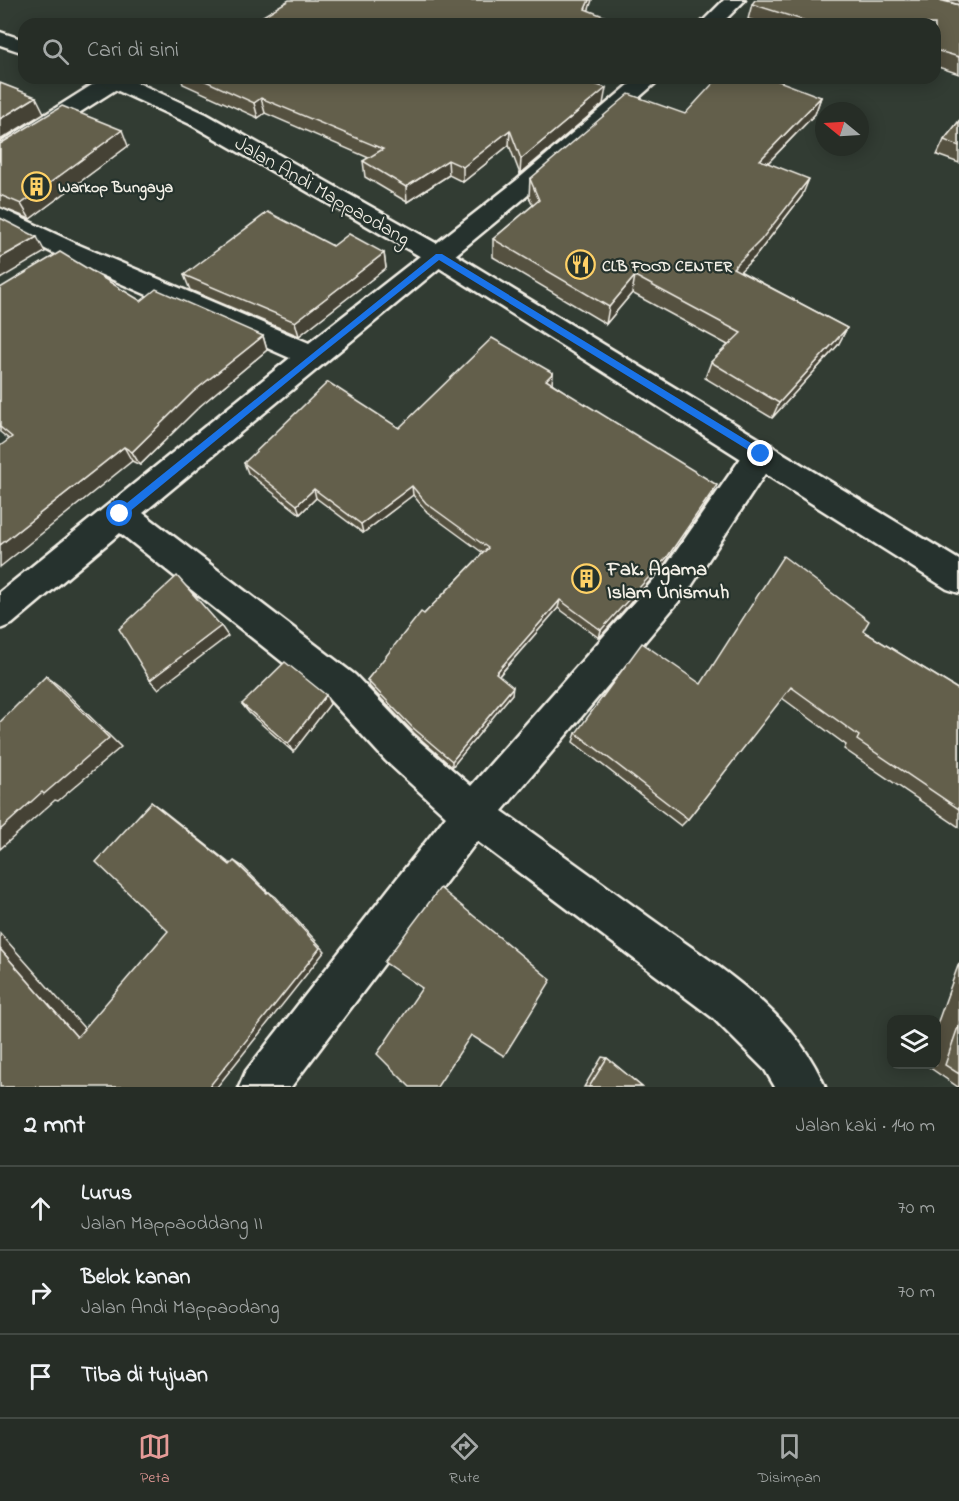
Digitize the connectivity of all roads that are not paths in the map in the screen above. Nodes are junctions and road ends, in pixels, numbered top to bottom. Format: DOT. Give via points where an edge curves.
graph roads {
  1 [pos="735,0"];
  2 [pos="716,18"];
  3 [pos="0,38"];
  4 [pos="18,45"];
  5 [pos="104,84"];
  6 [pos="123,84"];
  7 [pos="643,84"];
  8 [pos="0,153"];
  9 [pos="0,216"];
  10 [pos="439,256"];
  11 [pos="312,356"];
  12 [pos="761,454"];
  13 [pos="120,514"];
  14 [pos="959,578"];
  15 [pos="0,613"];
  16 [pos="473,814"];
  17 [pos="262,1087"];
  18 [pos="802,1087"];
  1 -- 2 [label="street"];
  3 -- 4 [label="street"];
  5 -- 8 [label="street"];
  6 -- 10 [label="street, Jalan Andi Mappaodang" via="198,119"];
  7 -- 10 [label="street"];
  9 -- 11 [label="street" via="60,257"];
  10 -- 11 [label="street"];
  10 -- 12 [label="street, Jalan Andi Mappaodang"];
  11 -- 13 [label="street"];
  12 -- 14 [label="street, Jalan Andi Mappaodang"];
  12 -- 16 [label="street" via="678,577"];
  13 -- 15 [label="street"];
  13 -- 16 [label="street" via="342,687 399,748"];
  16 -- 17 [label="street"];
  16 -- 18 [label="street" via="729,1002 781,1054"];
}
